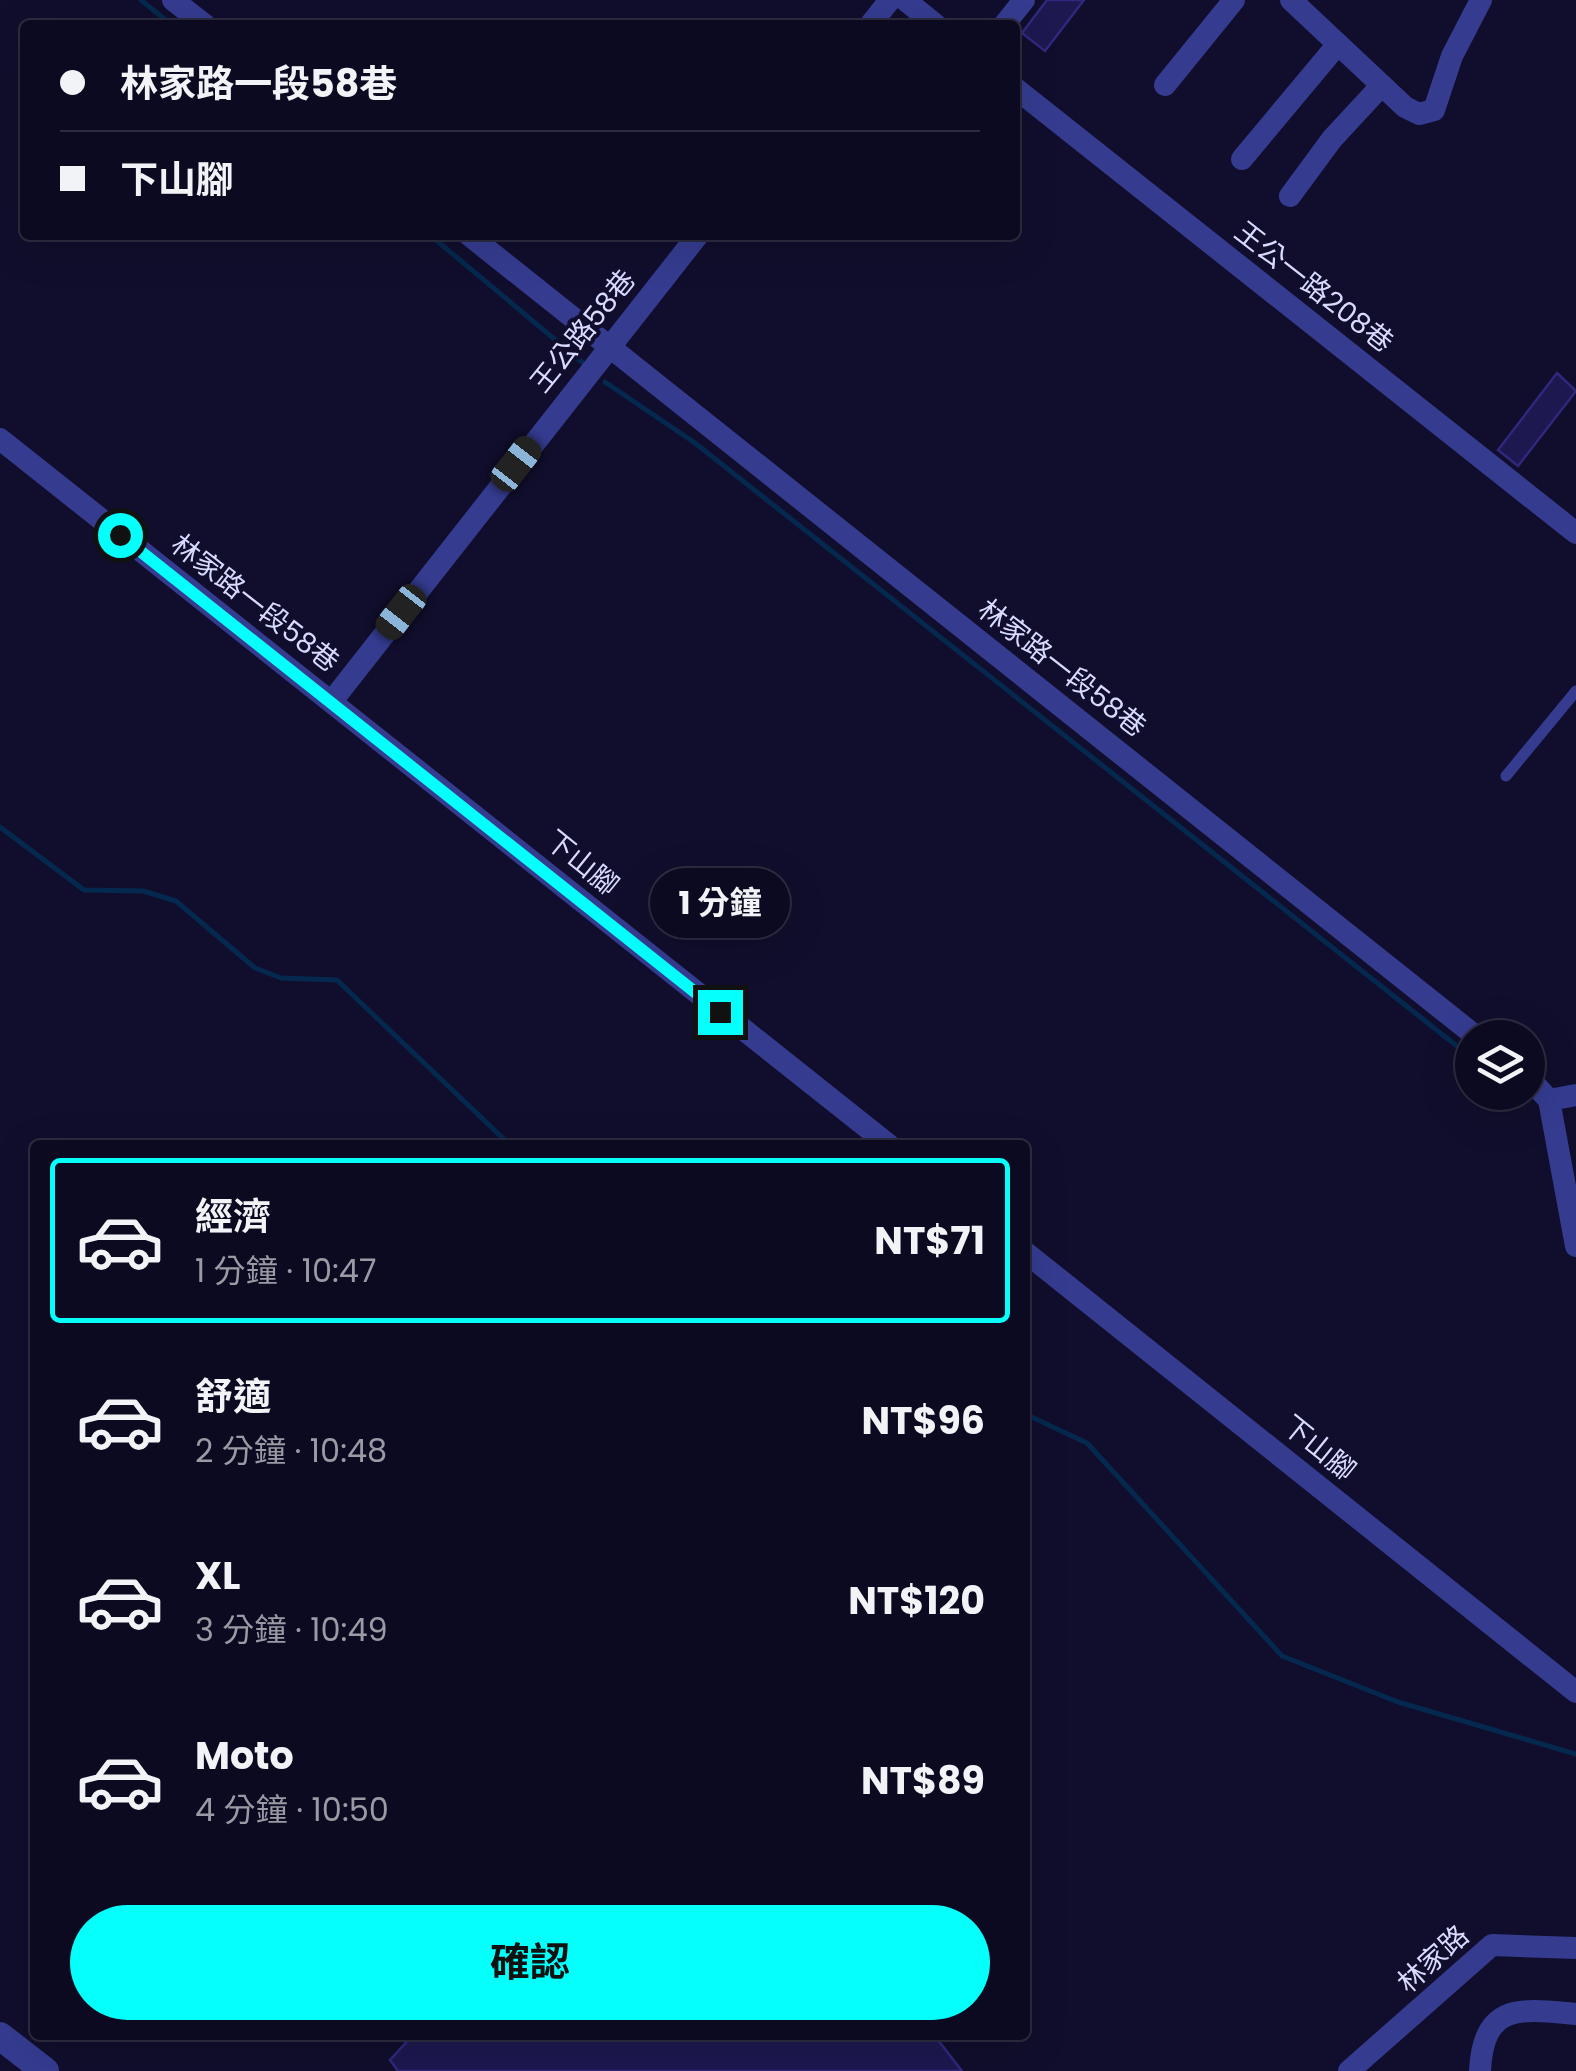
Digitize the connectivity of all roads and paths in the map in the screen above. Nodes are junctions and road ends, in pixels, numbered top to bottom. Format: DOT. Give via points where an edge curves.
graph roads {
  1 [pos="173,0"];
  2 [pos="890,0"];
  3 [pos="904,0"];
  4 [pos="1024,0"];
  5 [pos="1234,0"];
  6 [pos="1291,0"];
  7 [pos="1481,0"];
  8 [pos="198,20"];
  9 [pos="874,20"];
  10 [pos="930,20"];
  11 [pos="1008,20"];
  12 [pos="1338,44"];
  13 [pos="1165,85"];
  14 [pos="1382,86"];
  15 [pos="1020,92"];
  16 [pos="1242,159"];
  17 [pos="1290,196"];
  18 [pos="474,240"];
  19 [pos="694,240"];
  20 [pos="608,346"];
  21 [pos="0,440"];
  22 [pos="1576,533"];
  23 [pos="1576,690"];
  24 [pos="332,701"];
  25 [pos="1506,776"];
  26 [pos="1455,1020"];
  27 [pos="1545,1096"];
  28 [pos="1576,1096"];
  29 [pos="1549,1100"];
  30 [pos="883,1140"];
  31 [pos="1576,1246"];
  32 [pos="1030,1256"];
  33 [pos="1576,1692"];
  34 [pos="1576,1948"];
  35 [pos="1576,2014"];
  36 [pos="0,2036"];
  37 [pos="45,2071"];
  38 [pos="1349,2071"];
  39 [pos="1480,2071"];
  1 -- 8 [label="street"];
  2 -- 9 [label="street"];
  3 -- 10 [label="street"];
  4 -- 11 [label="street"];
  5 -- 13 [label="street"];
  6 -- 12 [label="street"];
  7 -- 14 [label="street" via="1434,110 1411,112"];
  12 -- 14 [label="street"];
  12 -- 16 [label="street"];
  14 -- 17 [label="street"];
  15 -- 22 [label="street, 王公一路208巷"];
  18 -- 20 [label="street, 林家路一段58巷"];
  19 -- 20 [label="street, 王公路58巷"];
  20 -- 24 [label="street, 王公路58巷"];
  20 -- 26 [label="street, 林家路一段58巷"];
  21 -- 24 [label="street, 林家路一段58巷"];
  23 -- 25 [label="lane"];
  24 -- 30 [label="street, 下山腳"];
  27 -- 29 [label="street"];
  28 -- 29 [label="street"];
  29 -- 31 [label="street"];
  32 -- 33 [label="street, 下山腳"];
  34 -- 38 [label="street, 林家路" via="1492,1945"];
  35 -- 39 [label="street" via="1504,2015 1485,2036"];
  36 -- 37 [label="street"];
}
